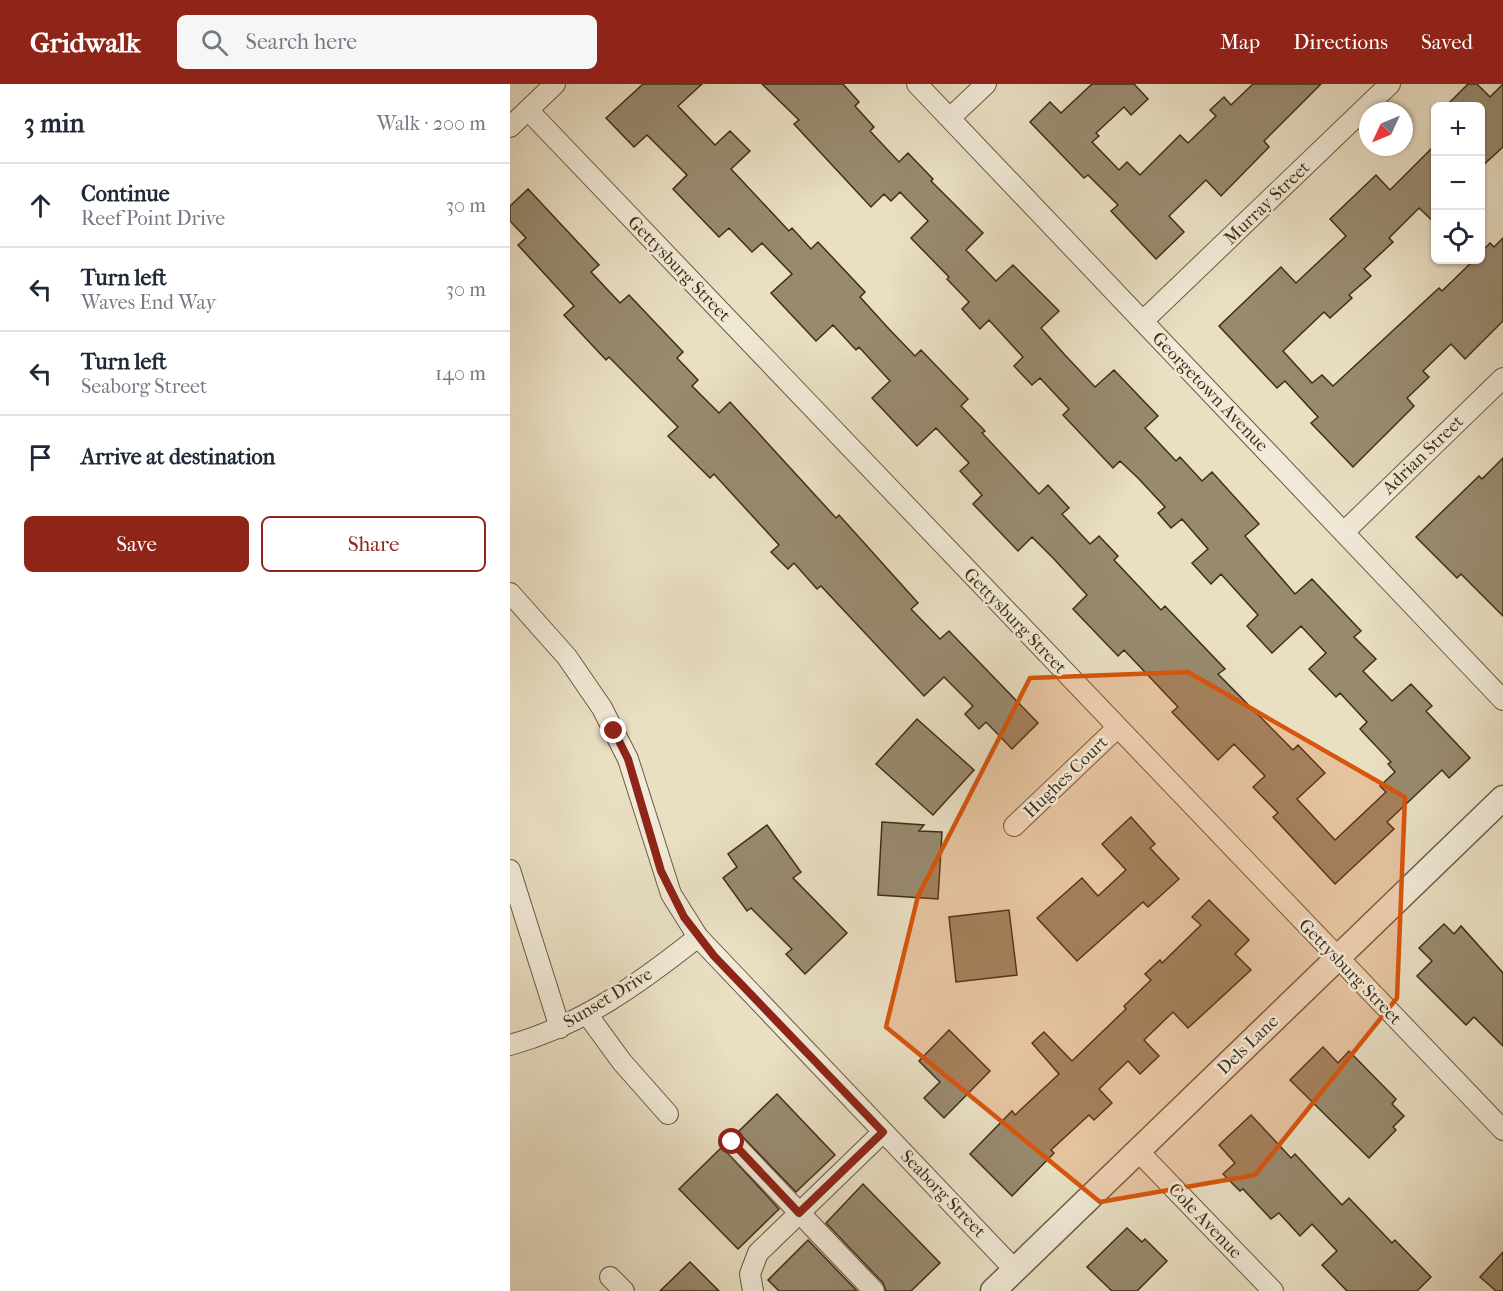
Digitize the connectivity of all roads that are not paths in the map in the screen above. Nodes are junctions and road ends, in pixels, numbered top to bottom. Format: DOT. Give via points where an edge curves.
graph roads {
  1 [pos="555,84"];
  2 [pos="917,84"];
  3 [pos="986,84"];
  4 [pos="1390,84"];
  5 [pos="528,110"];
  6 [pos="950,118"];
  7 [pos="510,127"];
  8 [pos="1143,321"];
  9 [pos="1503,378"];
  10 [pos="1344,532"];
  11 [pos="510,593"];
  12 [pos="1503,700"];
  13 [pos="1117,728"];
  14 [pos="1503,798"];
  15 [pos="1014,826"];
  16 [pos="510,870"];
  17 [pos="698,937"];
  18 [pos="1337,959"];
  19 [pos="587,1014"];
  20 [pos="560,1028"];
  21 [pos="510,1045"];
  22 [pos="668,1114"];
  23 [pos="1503,1130"];
  24 [pos="883,1132"];
  25 [pos="732,1142"];
  26 [pos="1138,1151"];
  27 [pos="799,1213"];
  28 [pos="1016,1270"];
  29 [pos="610,1276"];
  30 [pos="624,1291"];
  31 [pos="753,1291"];
  32 [pos="874,1291"];
  33 [pos="993,1291"];
  34 [pos="1273,1291"];
  1 -- 5 [label="street"];
  2 -- 6 [label="street, Georgetown Avenue"];
  3 -- 6 [label="street"];
  4 -- 8 [label="street, Murray Street"];
  5 -- 7 [label="street"];
  5 -- 13 [label="street, Gettysburg Street"];
  6 -- 8 [label="street, Georgetown Avenue"];
  8 -- 10 [label="street, Georgetown Avenue"];
  9 -- 10 [label="street, Adrian Street"];
  10 -- 12 [label="street, Georgetown Avenue"];
  11 -- 17 [label="street, Seaborg Street" via="567,657 602,708 628,759 671,894"];
  13 -- 15 [label="street, Hughes Court"];
  13 -- 18 [label="street, Gettysburg Street"];
  14 -- 18 [label="street, Dels Lane"];
  16 -- 20 [label="street"];
  17 -- 19 [label="street, Sunset Drive" via="643,980"];
  17 -- 24 [label="street, Seaborg Street"];
  18 -- 23 [label="street, Gettysburg Street"];
  18 -- 26 [label="street, Dels Lane"];
  19 -- 20 [label="street, Sunset Drive"];
  19 -- 22 [label="street" via="622,1062"];
  20 -- 21 [label="street, Sunset Drive"];
  24 -- 27 [label="street"];
  24 -- 28 [label="street, Seaborg Street"];
  25 -- 27 [label="street"];
  26 -- 28 [label="street, Dels Lane"];
  26 -- 34 [label="street, Cole Avenue"];
  27 -- 31 [label="street" via="754,1258 750,1279"];
  27 -- 32 [label="street"];
  28 -- 33 [label="street, Dels Lane"];
  29 -- 30 [label="street"];
}
